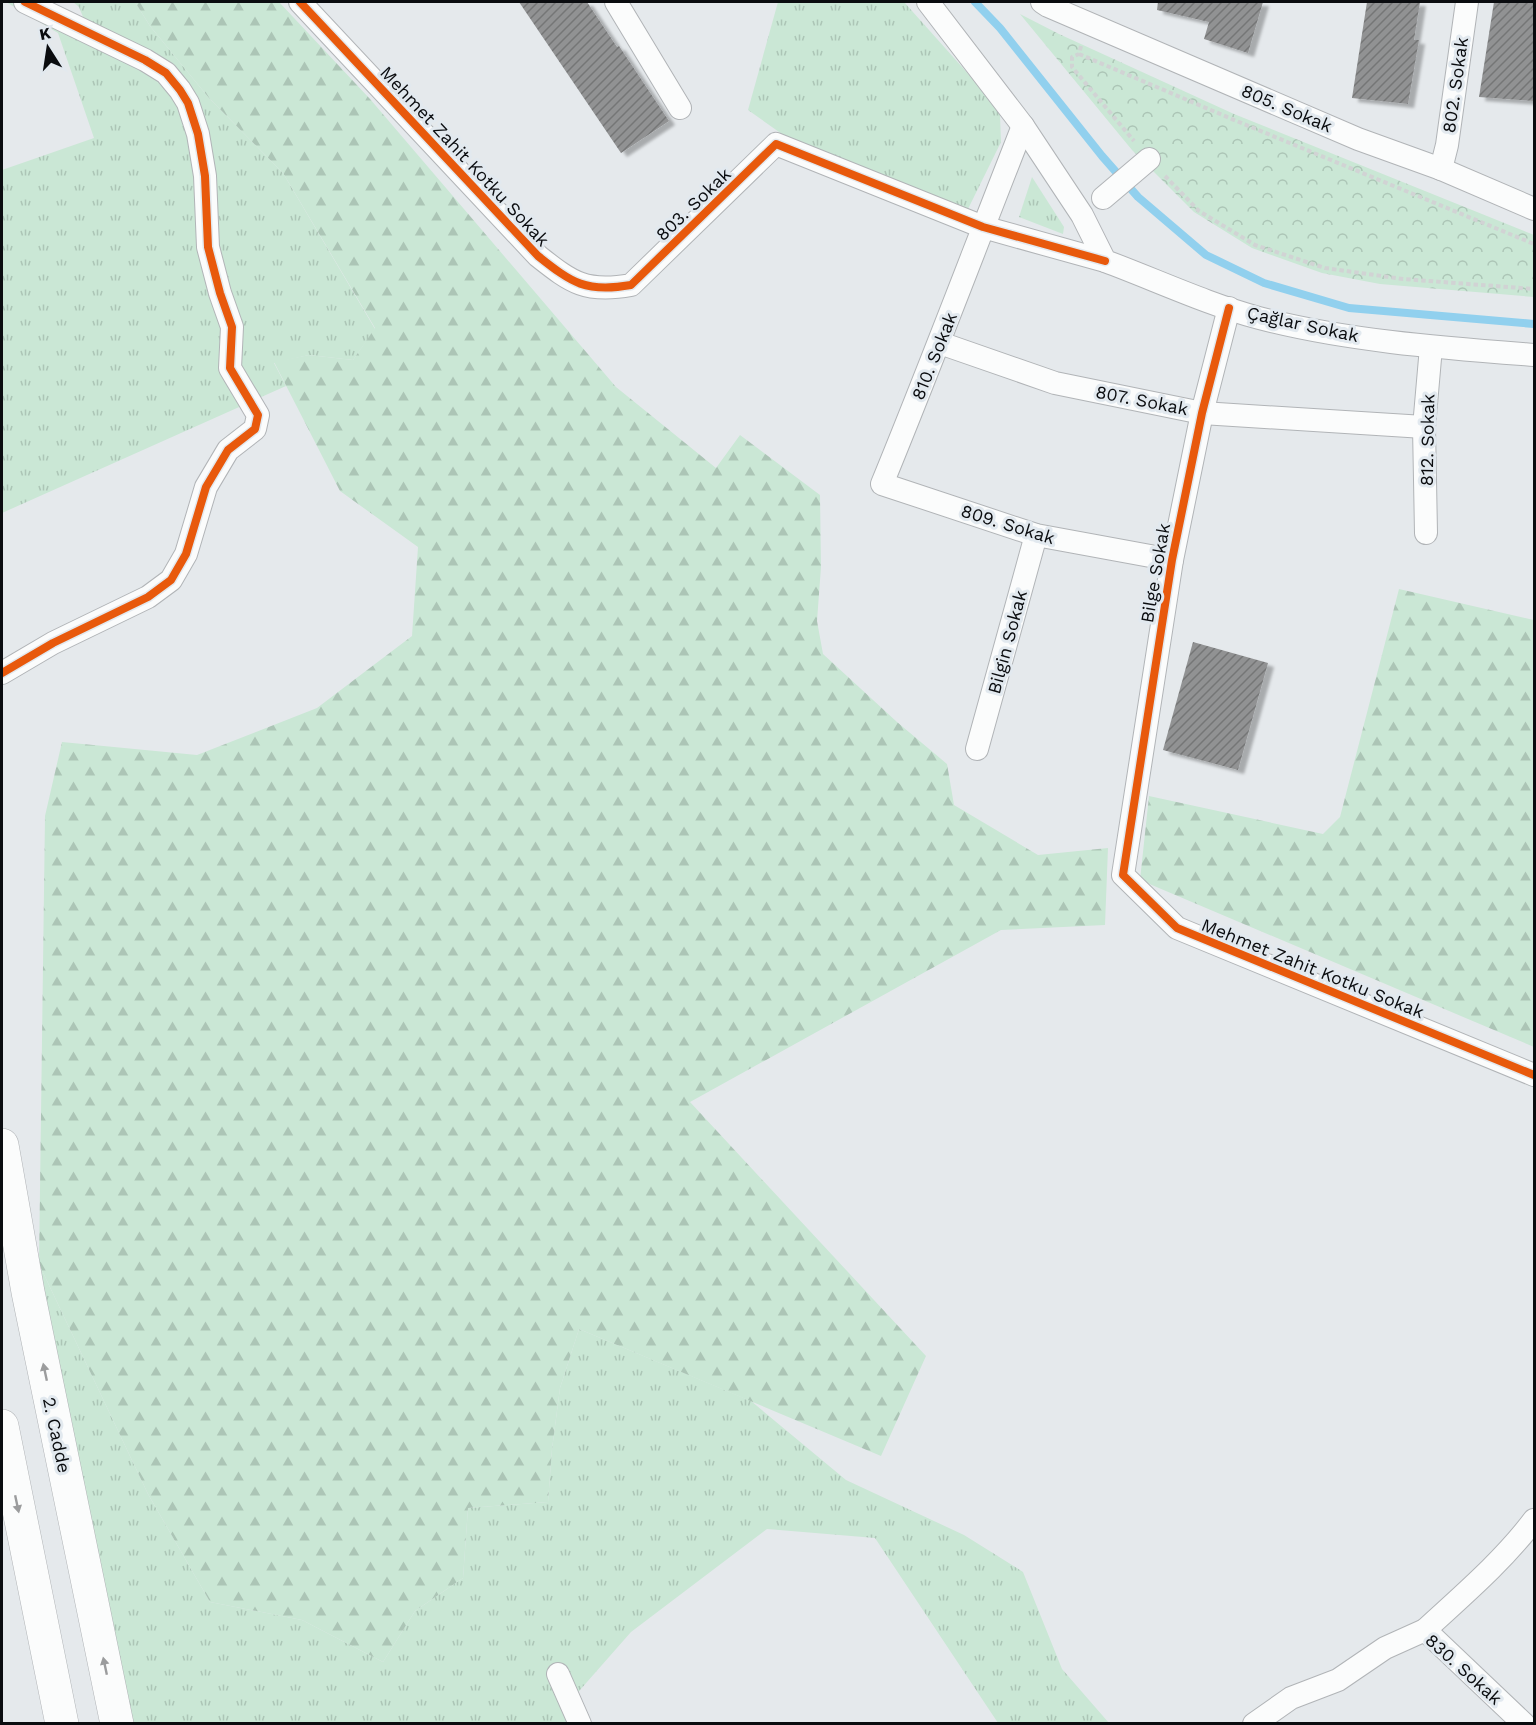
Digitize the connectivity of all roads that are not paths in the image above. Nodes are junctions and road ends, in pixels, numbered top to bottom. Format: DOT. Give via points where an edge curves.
graph roads {
  1 [pos="25,2"];
  2 [pos="300,2"];
  3 [pos="616,2"];
  4 [pos="928,2"];
  5 [pos="1042,2"];
  6 [pos="1467,2"];
  7 [pos="680,108"];
  8 [pos="1023,126"];
  9 [pos="776,144"];
  10 [pos="1149,159"];
  11 [pos="1441,169"];
  12 [pos="1103,198"];
  13 [pos="1534,209"];
  14 [pos="983,227"];
  15 [pos="1105,261"];
  16 [pos="631,285"];
  17 [pos="1229,308"];
  18 [pos="940,343"];
  19 [pos="1431,347"];
  20 [pos="1534,355"];
  21 [pos="1202,413"];
  22 [pos="1424,427"];
  23 [pos="882,484"];
  24 [pos="1426,533"];
  25 [pos="1036,535"];
  26 [pos="1172,560"];
  27 [pos="2,673"];
  28 [pos="977,749"];
  29 [pos="1126,847"];
  30 [pos="1534,1075"];
  31 [pos="2,1145"];
  32 [pos="2,1426"];
  33 [pos="1534,1521"];
  34 [pos="1425,1630"];
  35 [pos="558,1674"];
  36 [pos="1259,1722"];
  37 [pos="62,1724"];
  38 [pos="117,1724"];
  39 [pos="580,1724"];
  40 [pos="1524,1724"];
  1 -- 27 [label="street" via="166,73 188,103 205,176 208,247 232,327 230,368 258,415 255,429 228,450 206,487 186,554 171,580 147,597 52,643"];
  2 -- 16 [label="street, Mehmet Zahit Kotku Sokak" via="538,256 564,277 590,288"];
  3 -- 7 [label="street"];
  4 -- 8 [label="street"];
  5 -- 11 [label="street, 805. Sokak" via="1358,139"];
  6 -- 11 [label="street, 802. Sokak"];
  8 -- 14 [label="street, 810. Sokak"];
  8 -- 15 [label="street" via="1082,215"];
  9 -- 14 [label="street, Çağlar Sokak"];
  9 -- 16 [label="street, 803. Sokak"];
  10 -- 12 [label="street"];
  11 -- 13 [label="street, 805. Sokak"];
  14 -- 15 [label="street, Çağlar Sokak"];
  14 -- 18 [label="street, 810. Sokak"];
  15 -- 17 [label="street, Çağlar Sokak"];
  17 -- 19 [label="street, Çağlar Sokak" via="1318,330"];
  17 -- 21 [label="street, Bilge Sokak"];
  18 -- 21 [label="street, 807. Sokak" via="1055,383"];
  18 -- 23 [label="street, 810. Sokak"];
  19 -- 20 [label="street, Çağlar Sokak"];
  19 -- 22 [label="street, 812. Sokak"];
  21 -- 22 [label="street, 807. Sokak"];
  21 -- 26 [label="street, Bilge Sokak"];
  22 -- 24 [label="street, 812. Sokak"];
  23 -- 25 [label="street, 809. Sokak"];
  25 -- 26 [label="street, 809. Sokak"];
  25 -- 28 [label="street, Bilgin Sokak"];
  26 -- 29 [label="street, Bilge Sokak"];
  29 -- 30 [label="street, Mehmet Zahit Kotku Sokak" via="1123,875 1177,928"];
  38 -- 31 [label="main road, 2. Cadde, one-way" via="28,1292"];
  32 -- 37 [label="main road, one-way"];
  33 -- 34 [label="street"];
  34 -- 36 [label="street, 830. Sokak" via="1385,1648 1338,1680 1291,1698"];
  34 -- 40 [label="street, 830. Sokak"];
  35 -- 39 [label="street"];
}
